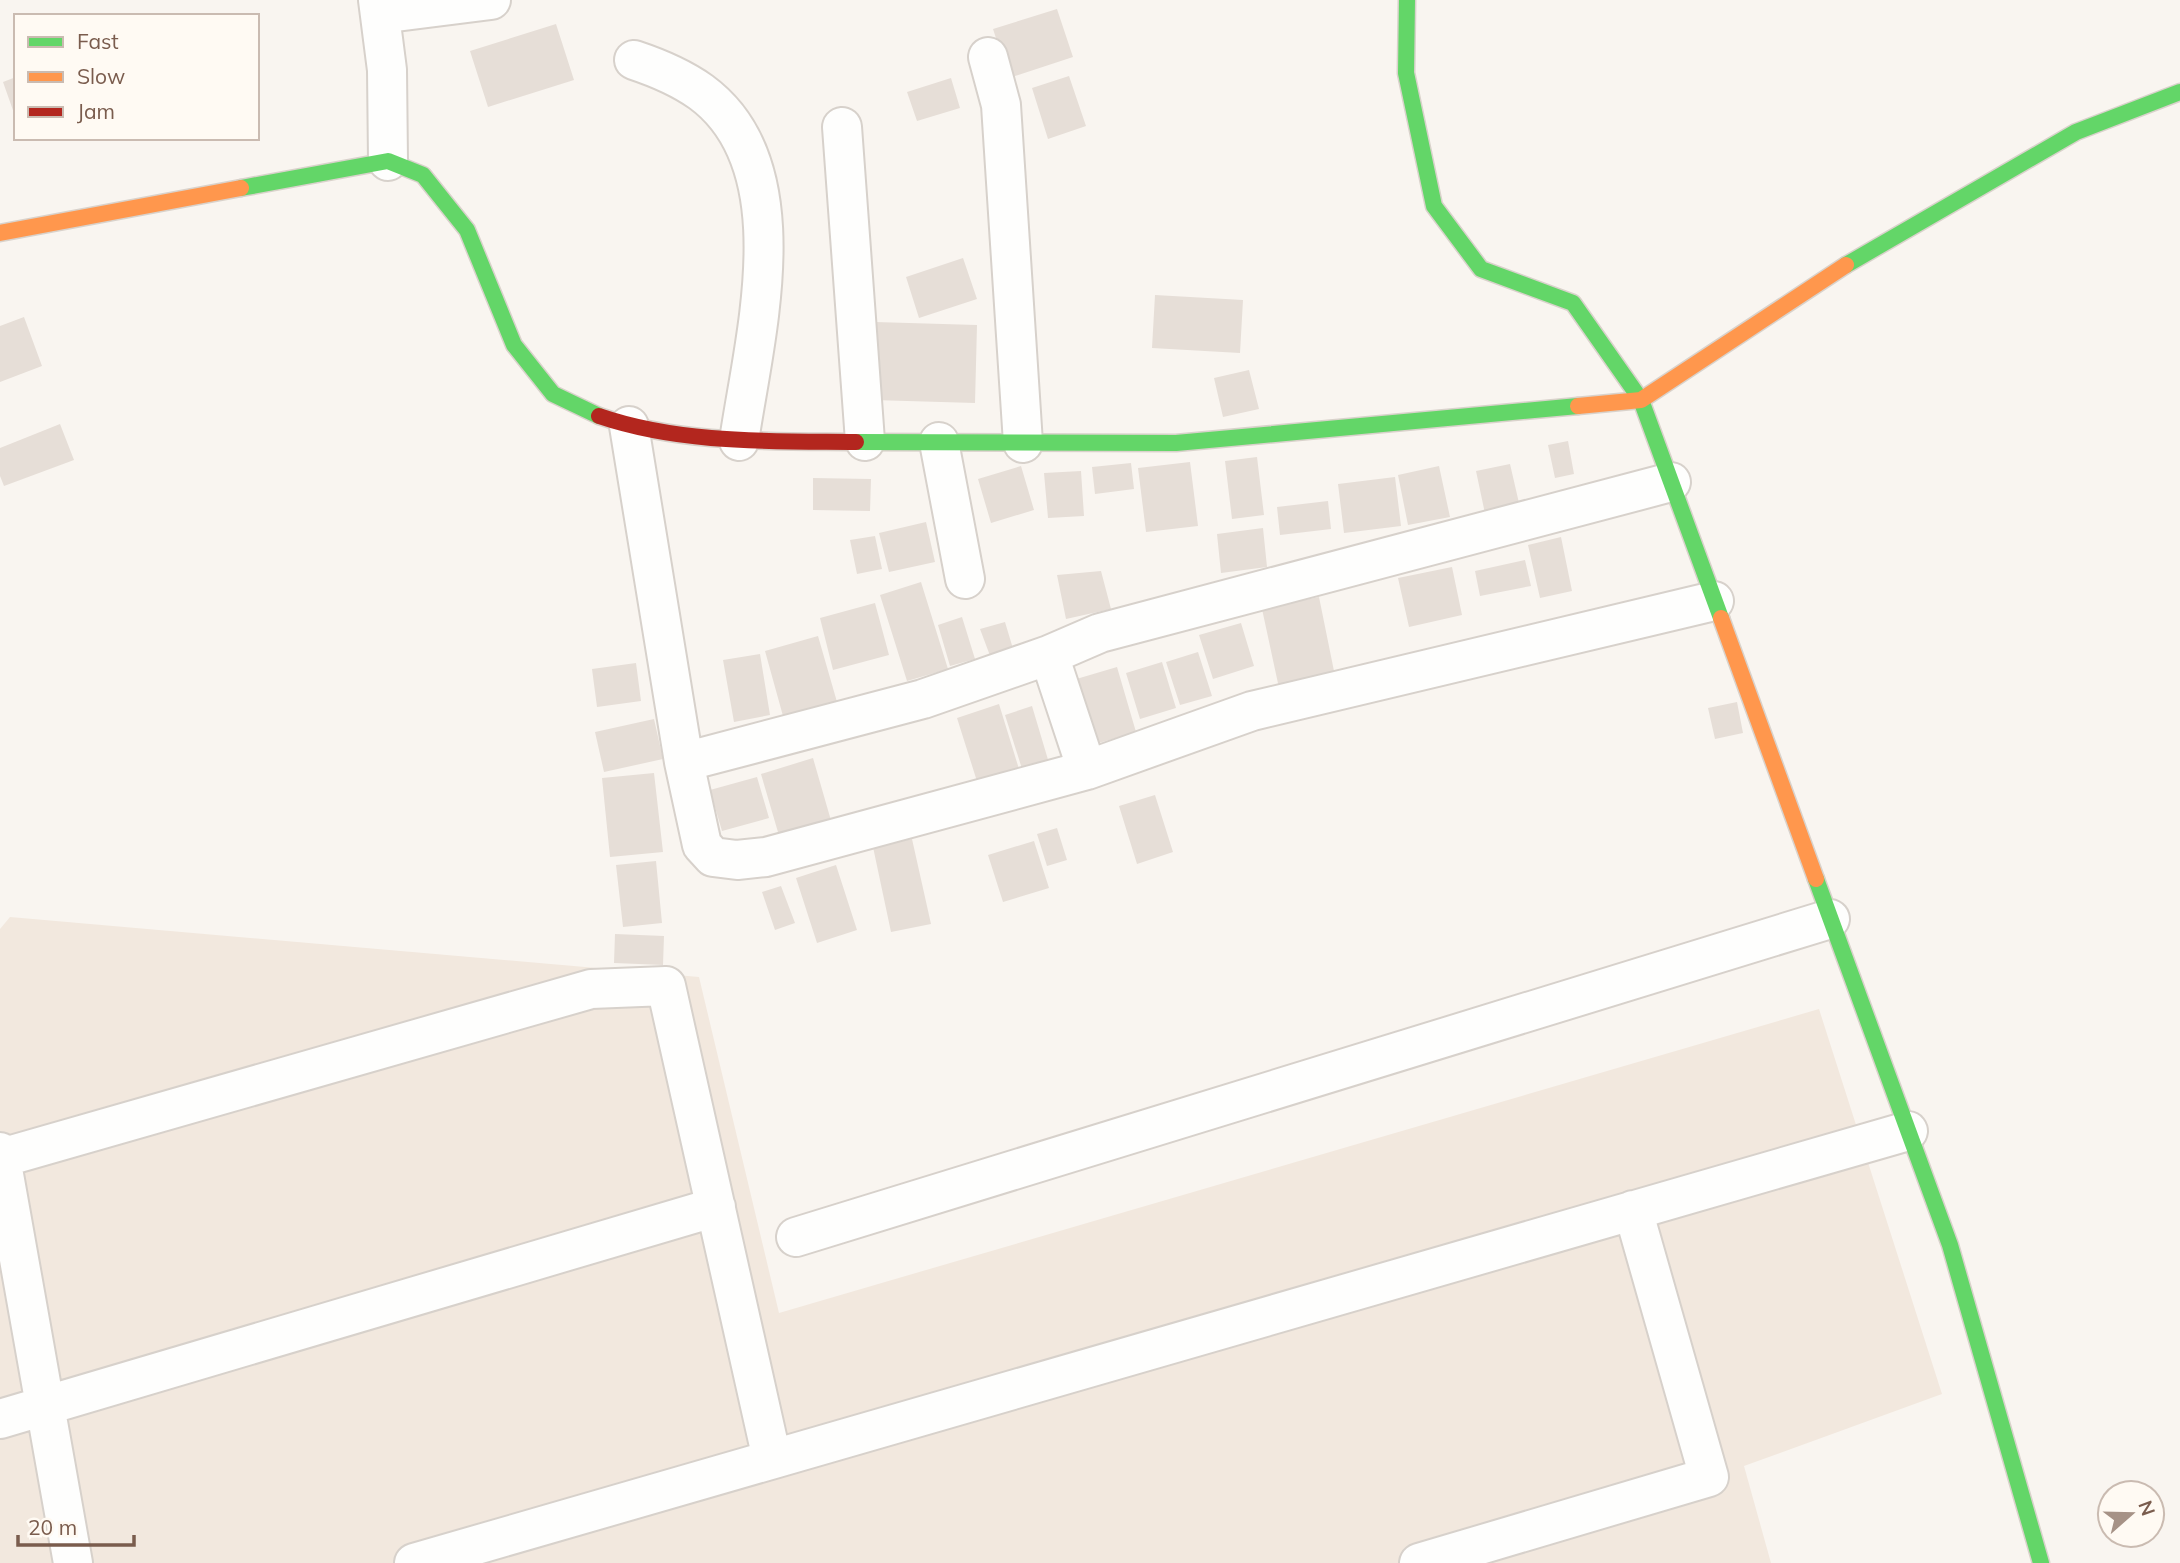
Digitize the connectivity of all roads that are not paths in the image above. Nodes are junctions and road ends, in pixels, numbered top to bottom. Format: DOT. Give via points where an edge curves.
graph roads {
  1 [pos="491,0"];
  2 [pos="1407,0"];
  3 [pos="379,7"];
  4 [pos="988,57"];
  5 [pos="634,60"];
  6 [pos="2180,92"];
  7 [pos="842,127"];
  8 [pos="388,161"];
  9 [pos="0,233"];
  10 [pos="1641,400"];
  11 [pos="629,426"];
  12 [pos="739,441"];
  13 [pos="865,441"];
  14 [pos="939,442"];
  15 [pos="1023,443"];
  16 [pos="1671,482"];
  17 [pos="965,579"];
  18 [pos="1714,601"];
  19 [pos="1049,655"];
  20 [pos="684,762"];
  21 [pos="1087,770"];
  22 [pos="1830,919"];
  23 [pos="1908,1131"];
  24 [pos="1,1155"];
  25 [pos="716,1207"];
  26 [pos="1633,1210"];
  27 [pos="796,1237"];
  28 [pos="45,1406"];
  29 [pos="0,1419"];
  30 [pos="772,1459"];
  31 [pos="73,1563"];
  32 [pos="414,1563"];
  33 [pos="1419,1563"];
  34 [pos="2040,1563"];
  1 -- 3 [label="street"];
  2 -- 10 [label="street" via="1406,73 1433,206 1481,269 1573,303"];
  3 -- 8 [label="street" via="387,70"];
  4 -- 15 [label="street" via="1001,105"];
  5 -- 12 [label="street" via="674,74 704,94 731,123 751,161 765,216 764,266"];
  6 -- 10 [label="street" via="2076,132 1838,269"];
  7 -- 13 [label="street"];
  8 -- 9 [label="street"];
  8 -- 11 [label="street" via="423,174 467,230 514,345 553,394"];
  10 -- 15 [label="street" via="1177,443"];
  10 -- 16 [label="street"];
  11 -- 12 [label="street"];
  11 -- 20 [label="street"];
  12 -- 13 [label="street"];
  13 -- 14 [label="street"];
  14 -- 15 [label="street"];
  14 -- 17 [label="street"];
  16 -- 18 [label="street"];
  16 -- 19 [label="street" via="1100,633"];
  18 -- 21 [label="street" via="1252,711"];
  18 -- 22 [label="street"];
  19 -- 20 [label="street" via="923,699"];
  19 -- 21 [label="street"];
  20 -- 21 [label="street" via="702,845 713,857 737,860 766,857"];
  22 -- 23 [label="street"];
  22 -- 27 [label="street"];
  23 -- 26 [label="street"];
  23 -- 34 [label="street" via="1950,1245"];
  24 -- 25 [label="street" via="592,989 666,986"];
  24 -- 28 [label="street"];
  25 -- 28 [label="street"];
  25 -- 30 [label="street"];
  26 -- 30 [label="street"];
  26 -- 33 [label="street" via="1709,1477"];
  28 -- 29 [label="street"];
  28 -- 31 [label="street"];
  30 -- 32 [label="street"];
}
